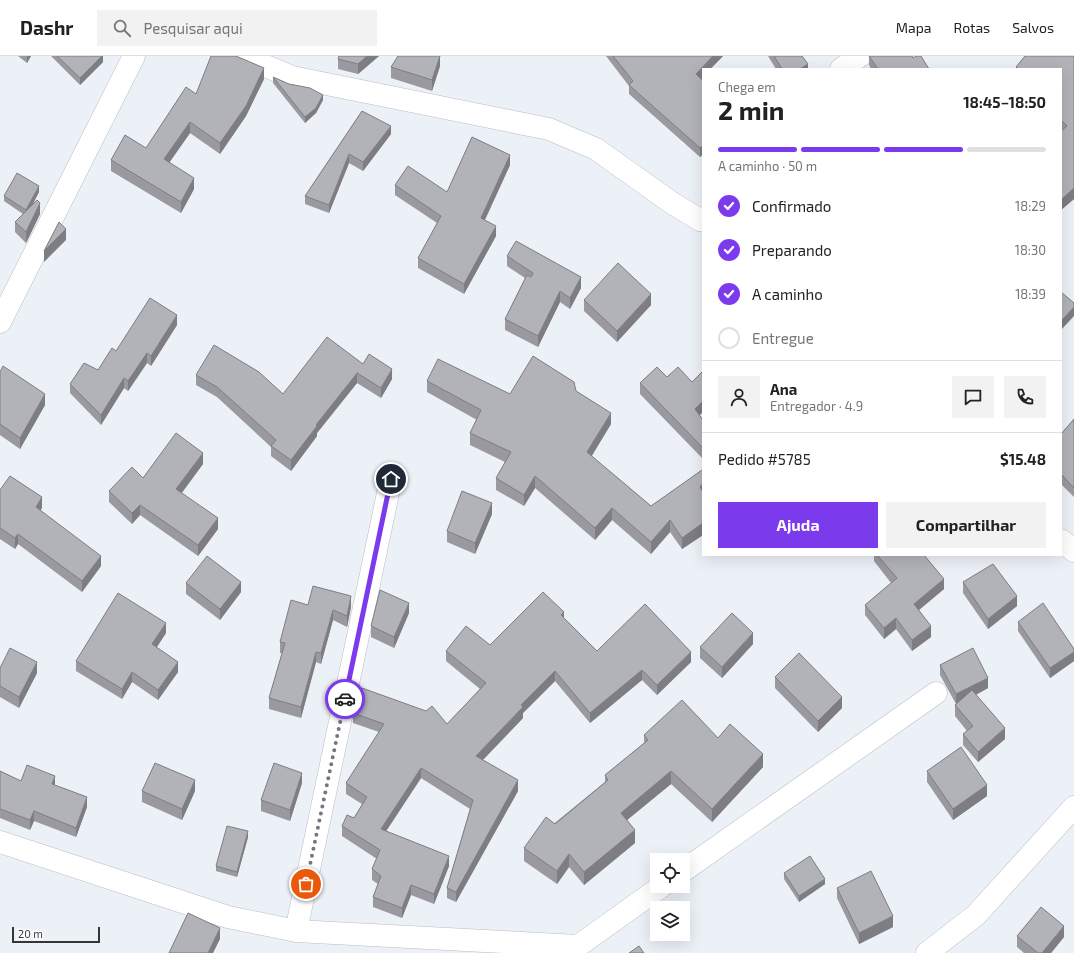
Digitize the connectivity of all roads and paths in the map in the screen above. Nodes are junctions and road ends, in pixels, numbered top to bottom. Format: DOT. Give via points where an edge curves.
graph roads {
  1 [pos="134,56"];
  2 [pos="242,56"];
  3 [pos="860,56"];
  4 [pos="842,68"];
  5 [pos="702,220"];
  6 [pos="0,322"];
  7 [pos="391,479"];
  8 [pos="1062,541"];
  9 [pos="1074,551"];
  10 [pos="936,693"];
  11 [pos="1074,808"];
  12 [pos="0,842"];
  13 [pos="690,866"];
  14 [pos="653,893"];
  15 [pos="296,930"];
  16 [pos="578,949"];
  17 [pos="928,953"];
  1 -- 6 [label="street"];
  2 -- 5 [label="street" via="292,77 549,128 596,150 672,203"];
  3 -- 4 [label="street"];
  7 -- 15 [label="street"];
  8 -- 9 [label="street"];
  10 -- 13 [label="street"];
  11 -- 17 [label="street" via="976,915"];
  12 -- 15 [label="street" via="228,917"];
  14 -- 16 [label="street"];
  15 -- 16 [label="street"];
}
